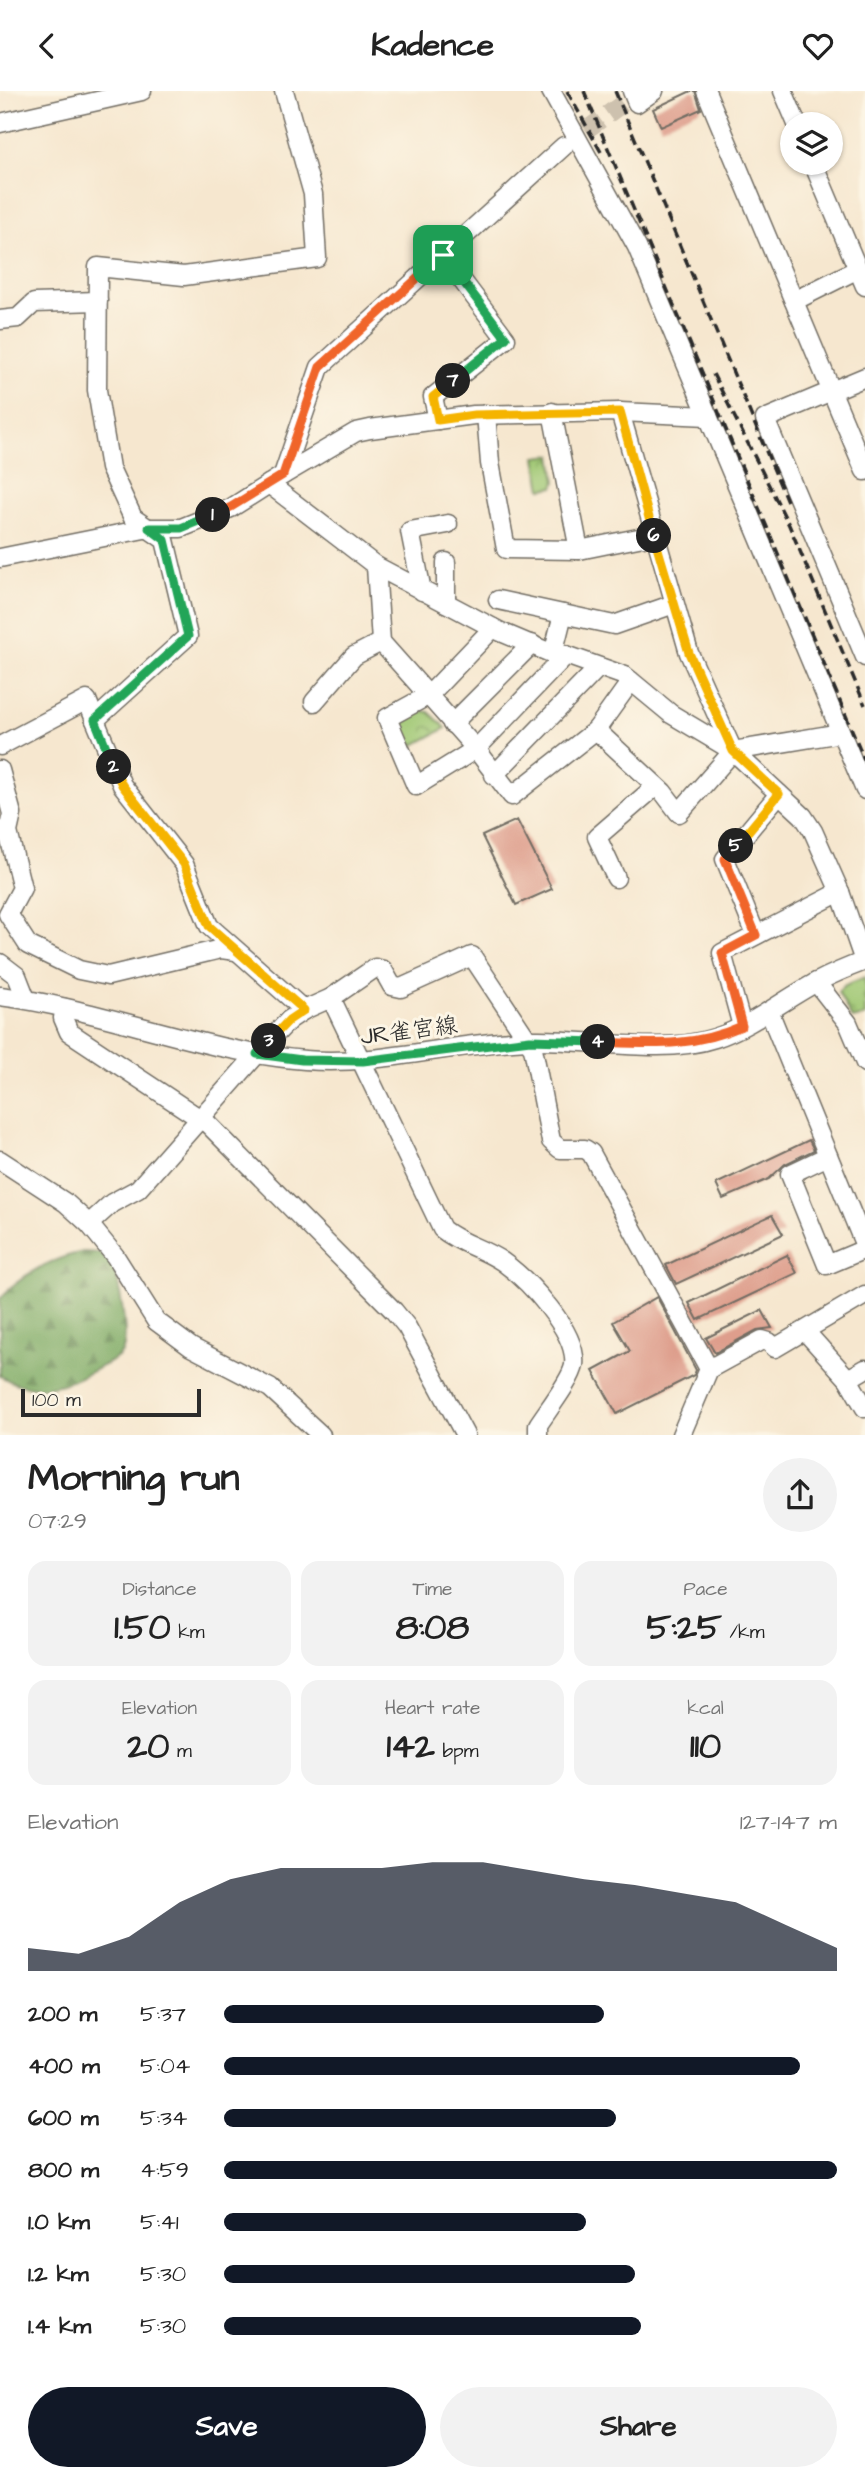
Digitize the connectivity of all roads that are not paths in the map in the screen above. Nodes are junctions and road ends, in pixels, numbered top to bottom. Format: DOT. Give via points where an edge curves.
graph roads {
  1 [pos="142,91"];
  2 [pos="284,91"];
  3 [pos="551,91"];
  4 [pos="632,91"];
  5 [pos="654,91"];
  6 [pos="706,91"];
  7 [pos="783,91"];
  8 [pos="792,112"];
  9 [pos="0,123"];
  10 [pos="572,139"];
  11 [pos="818,175"];
  12 [pos="443,255"];
  13 [pos="861,270"];
  14 [pos="794,300"];
  15 [pos="98,301"];
  16 [pos="0,320"];
  17 [pos="865,377"];
  18 [pos="831,390"];
  19 [pos="552,412"];
  20 [pos="620,412"];
  21 [pos="486,414"];
  22 [pos="708,416"];
  23 [pos="438,420"];
  24 [pos="865,471"];
  25 [pos="276,480"];
  26 [pos="448,524"];
  27 [pos="149,528"];
  28 [pos="653,535"];
  29 [pos="579,550"];
  30 [pos="0,558"];
  31 [pos="446,562"];
  32 [pos="376,566"];
  33 [pos="422,591"];
  34 [pos="498,600"];
  35 [pos="446,603"];
  36 [pos="674,604"];
  37 [pos="563,614"];
  38 [pos="493,628"];
  39 [pos="381,642"];
  40 [pos="531,644"];
  41 [pos="560,655"];
  42 [pos="865,657"];
  43 [pos="598,668"];
  44 [pos="631,681"];
  45 [pos="429,695"];
  46 [pos="314,702"];
  47 [pos="95,720"];
  48 [pos="453,725"];
  49 [pos="596,730"];
  50 [pos="841,733"];
  51 [pos="0,746"];
  52 [pos="476,749"];
  53 [pos="733,751"];
  54 [pos="0,770"];
  55 [pos="494,775"];
  56 [pos="656,786"];
  57 [pos="865,790"];
  58 [pos="779,794"];
  59 [pos="615,878"];
  60 [pos="840,892"];
  61 [pos="756,935"];
  62 [pos="236,951"];
  63 [pos="864,961"];
  64 [pos="0,963"];
  65 [pos="816,982"];
  66 [pos="0,996"];
  67 [pos="331,998"];
  68 [pos="26,999"];
  69 [pos="65,1008"];
  70 [pos="304,1010"];
  71 [pos="769,1011"];
  72 [pos="857,1022"];
  73 [pos="742,1026"];
  74 [pos="530,1040"];
  75 [pos="257,1054"];
  76 [pos="363,1061"];
  77 [pos="865,1063"];
  78 [pos="200,1118"];
  79 [pos="828,1156"];
  80 [pos="0,1160"];
  81 [pos="89,1224"];
  82 [pos="865,1248"];
  83 [pos="865,1295"];
  84 [pos="805,1331"];
  85 [pos="709,1369"];
  86 [pos="865,1370"];
  87 [pos="848,1379"];
  88 [pos="865,1408"];
  89 [pos="321,1434"];
  90 [pos="465,1434"];
  91 [pos="538,1434"];
  92 [pos="681,1434"];
  1 -- 9 [label="street"];
  2 -- 15 [label="street" via="313,194 317,258 184,276 98,267"];
  3 -- 10 [label="street"];
  4 -- 5 [label="street" via="637,103"];
  6 -- 14 [label="street"];
  7 -- 8 [label="street"];
  10 -- 12 [label="street" via="478,213 465,236"];
  10 -- 22 [label="street" via="637,247"];
  11 -- 13 [label="street"];
  12 -- 23 [label="street" via="506,338 433,397"];
  12 -- 25 [label="street" via="320,367"];
  13 -- 14 [label="street"];
  14 -- 18 [label="street"];
  15 -- 16 [label="street" via="34,303 18,318"];
  15 -- 27 [label="street" via="97,390 110,468 133,518"];
  17 -- 18 [label="street"];
  18 -- 24 [label="street"];
  18 -- 42 [label="street" via="765,419"];
  19 -- 20 [label="street"];
  19 -- 21 [label="street"];
  19 -- 29 [label="street"];
  20 -- 22 [label="street"];
  20 -- 28 [label="street"];
  21 -- 23 [label="street"];
  21 -- 29 [label="street" via="506,549"];
  22 -- 50 [label="street"];
  23 -- 25 [label="street" via="356,432"];
  25 -- 27 [label="street" via="231,507 181,528"];
  25 -- 32 [label="street"];
  26 -- 33 [label="street" via="410,531"];
  27 -- 30 [label="street"];
  27 -- 47 [label="street" via="165,540 188,636"];
  28 -- 29 [label="street"];
  28 -- 36 [label="street"];
  31 -- 35 [label="street"];
  32 -- 33 [label="street"];
  32 -- 39 [label="street"];
  33 -- 35 [label="street"];
  34 -- 37 [label="street"];
  35 -- 38 [label="street"];
  36 -- 37 [label="street" via="614,625"];
  36 -- 53 [label="street" via="689,653"];
  37 -- 41 [label="street"];
  38 -- 40 [label="street"];
  38 -- 45 [label="street"];
  39 -- 45 [label="street"];
  39 -- 46 [label="street" via="354,656"];
  40 -- 41 [label="street"];
  40 -- 48 [label="street"];
  41 -- 43 [label="street"];
  41 -- 52 [label="street"];
  43 -- 44 [label="street"];
  43 -- 55 [label="street"];
  44 -- 49 [label="street"];
  44 -- 53 [label="street" via="670,714"];
  45 -- 48 [label="street"];
  45 -- 52 [label="street" via="387,718 416,786"];
  47 -- 51 [label="street" via="87,700"];
  47 -- 62 [label="street" via="122,785 184,864 209,926"];
  48 -- 52 [label="street"];
  49 -- 55 [label="street" via="512,796"];
  49 -- 56 [label="street"];
  50 -- 53 [label="street"];
  50 -- 57 [label="street"];
  52 -- 55 [label="street"];
  53 -- 56 [label="street" via="679,813"];
  53 -- 58 [label="street"];
  54 -- 62 [label="street" via="12,814 8,832 22,888 8,914 28,945 79,970 108,976 220,949"];
  56 -- 59 [label="street" via="597,837"];
  58 -- 60 [label="street" via="813,831"];
  58 -- 61 [label="street" via="725,859"];
  60 -- 61 [label="street"];
  60 -- 63 [label="street"];
  61 -- 73 [label="street" via="722,953"];
  62 -- 70 [label="street"];
  63 -- 65 [label="street, JR雀宮線"];
  64 -- 68 [label="street" via="17,975"];
  65 -- 71 [label="street, JR雀宮線"];
  65 -- 72 [label="street"];
  66 -- 68 [label="street, JR雀宮線"];
  67 -- 70 [label="street"];
  67 -- 74 [label="street" via="375,968 401,988 472,956"];
  67 -- 76 [label="street"];
  68 -- 69 [label="street, JR雀宮線"];
  69 -- 75 [label="street, JR雀宮線"];
  69 -- 78 [label="street" via="63,1018 69,1032"];
  70 -- 75 [label="street"];
  71 -- 73 [label="street, JR雀宮線"];
  71 -- 79 [label="street"];
  72 -- 77 [label="street"];
  73 -- 74 [label="street, JR雀宮線" via="715,1038 675,1045"];
  74 -- 76 [label="street, JR雀宮線"];
  74 -- 85 [label="street" via="551,1141 561,1149 591,1153"];
  75 -- 76 [label="street, JR雀宮線"];
  75 -- 78 [label="street"];
  76 -- 91 [label="street" via="442,1229 458,1242 501,1261 536,1290 572,1343 574,1366 538,1425"];
  78 -- 81 [label="street" via="138,1188"];
  78 -- 90 [label="street" via="394,1311"];
  79 -- 82 [label="street"];
  79 -- 82 [label="street" via="790,1174 827,1265"];
  80 -- 81 [label="street"];
  81 -- 89 [label="street" via="115,1255 156,1321 191,1347 270,1388"];
  83 -- 84 [label="street"];
  84 -- 85 [label="street" via="775,1348 762,1341"];
  84 -- 87 [label="street"];
  85 -- 92 [label="street"];
  86 -- 87 [label="street"];
  87 -- 88 [label="street"];
}
